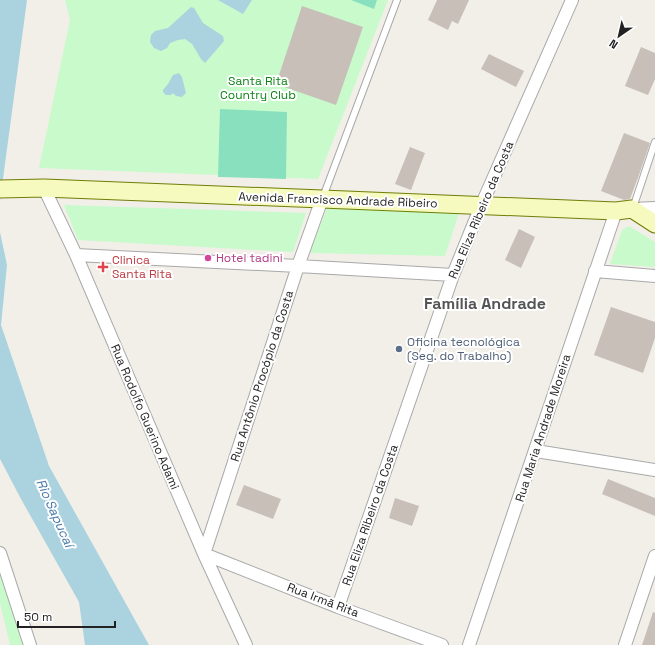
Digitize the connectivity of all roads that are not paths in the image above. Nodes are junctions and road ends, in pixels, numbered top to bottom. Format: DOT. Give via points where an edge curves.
graph roads {
  1 [pos="397,0"];
  2 [pos="572,0"];
  3 [pos="655,142"];
  4 [pos="44,188"];
  5 [pos="8,189"];
  6 [pos="322,199"];
  7 [pos="481,206"];
  8 [pos="655,208"];
  9 [pos="624,210"];
  10 [pos="655,224"];
  11 [pos="76,255"];
  12 [pos="298,266"];
  13 [pos="595,271"];
  14 [pos="453,275"];
  15 [pos="655,276"];
  16 [pos="536,451"];
  17 [pos="655,470"];
  18 [pos="0,553"];
  19 [pos="204,554"];
  20 [pos="655,556"];
  21 [pos="338,607"];
  22 [pos="30,645"];
  23 [pos="246,645"];
  24 [pos="442,645"];
  25 [pos="469,645"];
  26 [pos="625,645"];
  1 -- 6 [label="lane"];
  2 -- 7 [label="street, Rua Eliza Ribeiro da Costa"];
  3 -- 9 [label="lane, Rua Maria Andrade Moreira"];
  4 -- 5 [label="main road, Avenida Francisco Andrade Ribeiro"];
  4 -- 6 [label="main road, Avenida Francisco Andrade Ribeiro"];
  4 -- 11 [label="street, Rua Rodolfo Guerino Adami"];
  6 -- 7 [label="main road, Avenida Francisco Andrade Ribeiro"];
  6 -- 12 [label="street, Rua Antônio Procópio da Costa"];
  7 -- 9 [label="main road, Avenida Francisco Andrade Ribeiro"];
  7 -- 14 [label="street, Rua Eliza Ribeiro da Costa"];
  8 -- 9 [label="street"];
  9 -- 10 [label="main road"];
  9 -- 13 [label="street, Rua Maria Andrade Moreira"];
  11 -- 12 [label="street"];
  11 -- 19 [label="street, Rua Rodolfo Guerino Adami"];
  12 -- 14 [label="street"];
  12 -- 19 [label="street, Rua Antônio Procópio da Costa"];
  13 -- 15 [label="street"];
  13 -- 16 [label="street, Rua Maria Andrade Moreira"];
  14 -- 21 [label="street, Rua Eliza Ribeiro da Costa"];
  16 -- 17 [label="street"];
  16 -- 25 [label="street, Rua Maria Andrade Moreira"];
  18 -- 22 [label="street"];
  19 -- 21 [label="street, Rua Irmã Rita"];
  19 -- 23 [label="street, Rua Rodolfo Guerino Adami"];
  20 -- 26 [label="street"];
  21 -- 24 [label="street, Rua Irmã Rita"];
}
